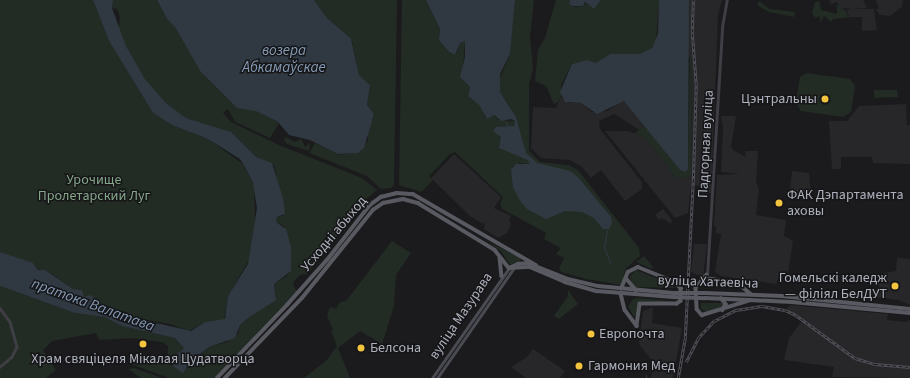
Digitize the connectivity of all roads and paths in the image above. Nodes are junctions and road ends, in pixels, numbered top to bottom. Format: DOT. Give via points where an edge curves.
graph roads {
  1 [pos="727,0"];
  2 [pos="480,234"];
  3 [pos="477,239"];
  4 [pos="498,254"];
  5 [pos="536,266"];
  6 [pos="509,268"];
  7 [pos="513,269"];
  8 [pos="502,276"];
  9 [pos="626,277"];
  10 [pos="707,277"];
  11 [pos="734,282"];
  12 [pos="621,289"];
  13 [pos="494,291"];
  14 [pos="637,291"];
  15 [pos="621,294"];
  16 [pos="733,294"];
  17 [pos="751,294"];
  18 [pos="636,295"];
  19 [pos="705,295"];
  20 [pos="721,298"];
  21 [pos="752,300"];
  22 [pos="625,304"];
  23 [pos="0,308"];
  24 [pos="910,309"];
  25 [pos="722,311"];
  26 [pos="910,313"];
  27 [pos="0,367"];
  28 [pos="217,378"];
  29 [pos="225,378"];
  30 [pos="432,378"];
  31 [pos="437,378"];
  1 -- 10 [label="street, Падгорная вуліца" via="723,15"];
  2 -- 3 [label="main road"];
  2 -- 5 [label="main road, Усходні абыход"];
  2 -- 28 [label="main road, Усходні абыход" via="413,194 397,193 377,199 287,306"];
  3 -- 4 [label="main road, Усходні абыход"];
  3 -- 29 [label="main road, Усходні абыход" via="408,199 392,200 379,205 313,286"];
  4 -- 6 [label="main road, Усходні абыход"];
  4 -- 8 [label="main road"];
  5 -- 6 [label="main road, вуліца Хатаевіча" via="522,263"];
  5 -- 12 [label="main road, вуліца Хатаевіча" via="568,279"];
  6 -- 7 [label="main road, вуліца Хатаевіча"];
  6 -- 8 [label="main road, вуліца Мазурава"];
  7 -- 13 [label="main road, вуліца Мазурава"];
  7 -- 15 [label="main road, вуліца Хатаевіча" via="530,267 574,285"];
  8 -- 13 [label="main road, вуліца Мазурава"];
  9 -- 12 [label="main road"];
  9 -- 14 [label="main road"];
  9 -- 22 [label="main road" via="629,270 636,267 658,274 679,286 681,301 674,305 641,303 637,326 625,310"];
  10 -- 11 [label="main road"];
  10 -- 25 [label="main road" via="696,288 697,309 704,316"];
  11 -- 16 [label="main road" via="740,290"];
  11 -- 17 [label="main road"];
  12 -- 14 [label="main road, вуліца Хатаевіча"];
  13 -- 30 [label="main road, вуліца Мазурава"];
  13 -- 31 [label="main road, вуліца Мазурава"];
  14 -- 19 [label="main road, вуліца Хатаевіча, bridge"];
  15 -- 18 [label="main road, вуліца Хатаевіча"];
  15 -- 22 [label="main road"];
  16 -- 17 [label="main road, вуліца Хатаевіча"];
  16 -- 19 [label="main road, вуліца Хатаевіча"];
  17 -- 24 [label="main road, вуліца Хатаевіча"];
  18 -- 19 [label="main road, вуліца Хатаевіча, bridge"];
  18 -- 22 [label="main road"];
  19 -- 20 [label="main road, вуліца Хатаевіча"];
  20 -- 21 [label="main road, вуліца Хатаевіча"];
  20 -- 25 [label="main road" via="726,304"];
  21 -- 25 [label="main road"];
  21 -- 26 [label="main road, вуліца Хатаевіча"];
  23 -- 27 [label="street" via="9,319 17,347 12,357"];
}
